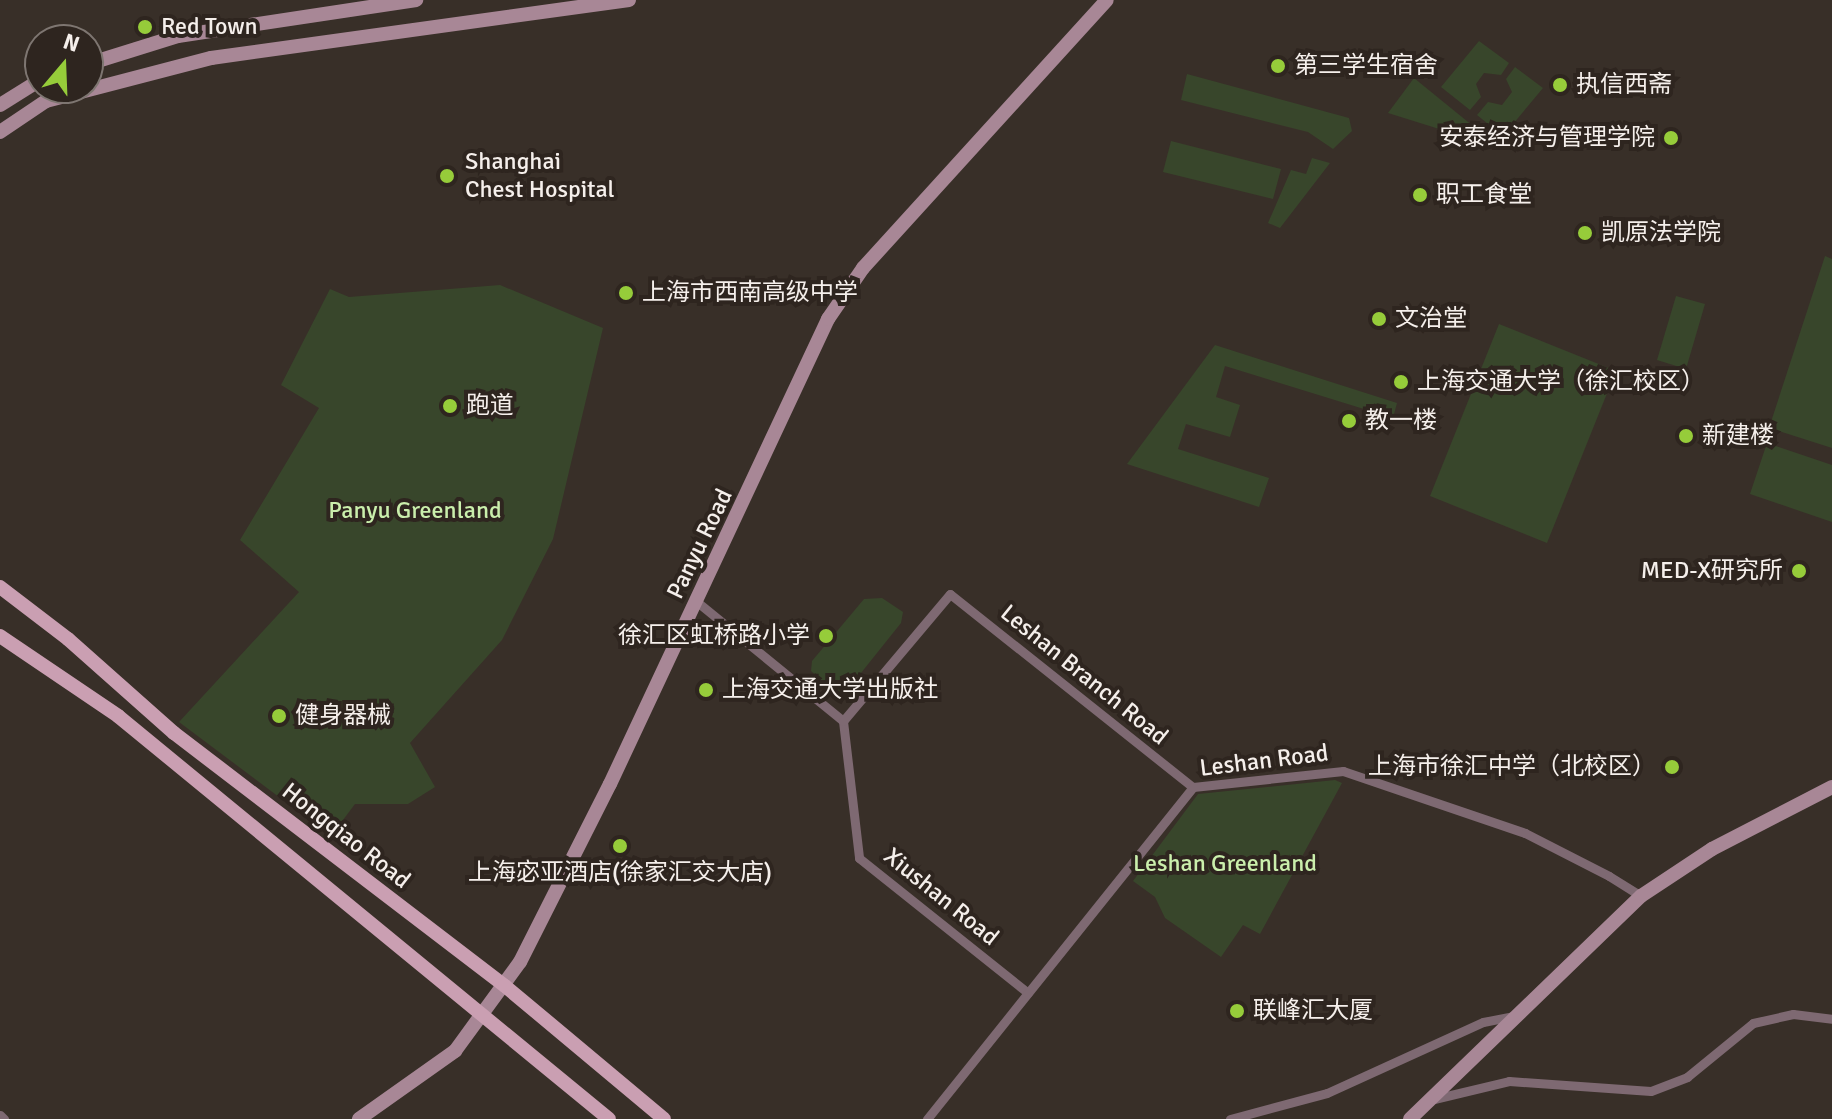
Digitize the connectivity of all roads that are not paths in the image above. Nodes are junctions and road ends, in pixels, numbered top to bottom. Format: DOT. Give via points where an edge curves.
graph roads {
  1 [pos="416,0"];
  2 [pos="629,0"];
  3 [pos="1107,0"];
  4 [pos="545,6"];
  5 [pos="104,59"];
  6 [pos="24,90"];
  7 [pos="0,105"];
  8 [pos="0,132"];
  9 [pos="0,587"];
  10 [pos="696,601"];
  11 [pos="0,636"];
  12 [pos="843,721"];
  13 [pos="1193,787"];
  14 [pos="1832,787"];
  15 [pos="1641,896"];
  16 [pos="505,986"];
  17 [pos="1028,993"];
  18 [pos="1521,1015"];
  19 [pos="482,1018"];
  20 [pos="1832,1019"];
  21 [pos="1430,1100"];
  22 [pos="359,1119"];
  23 [pos="609,1119"];
  24 [pos="664,1119"];
  25 [pos="927,1119"];
  26 [pos="1230,1119"];
  27 [pos="1410,1119"];
  1 -- 5 [label="street" via="178,36"];
  2 -- 4 [label="street"];
  3 -- 10 [label="street, Panyu Road" via="863,268 828,319"];
  4 -- 8 [label="street" via="211,58 46,101"];
  6 -- 7 [label="street"];
  9 -- 16 [label="main road, Hongqiao Road" via="174,733"];
  10 -- 12 [label="street"];
  10 -- 16 [label="street, Panyu Road" via="610,784"];
  11 -- 19 [label="main road" via="118,716"];
  12 -- 13 [label="street, Leshan Branch Road" via="950,594"];
  12 -- 17 [label="street, Xiushan Road" via="859,858"];
  13 -- 15 [label="street, Leshan Road" via="1343,771 1525,833"];
  13 -- 17 [label="street, Leshan Road"];
  14 -- 15 [label="street" via="1712,849"];
  15 -- 18 [label="street"];
  16 -- 19 [label="street, Panyu Road"];
  16 -- 24 [label="main road, Hongqiao Road"];
  17 -- 25 [label="street, Leshan Road"];
  18 -- 21 [label="street"];
  18 -- 26 [label="street" via="1483,1022 1327,1093"];
  19 -- 22 [label="street, Panyu Road" via="455,1051"];
  19 -- 23 [label="main road"];
  20 -- 21 [label="street" via="1793,1014 1761,1020 1687,1077 1651,1091 1509,1081"];
  21 -- 27 [label="street"];
}
